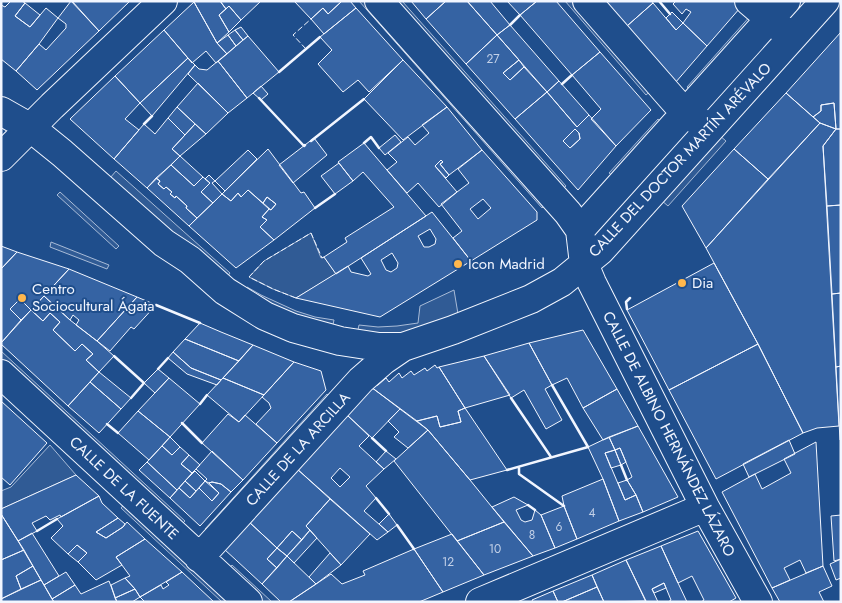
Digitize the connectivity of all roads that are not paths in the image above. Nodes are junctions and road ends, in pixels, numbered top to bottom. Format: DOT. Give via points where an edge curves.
graph roads {
  1 [pos="162,1"];
  2 [pos="379,1"];
  3 [pos="587,1"];
  4 [pos="749,1"];
  5 [pos="825,1"];
  6 [pos="778,10"];
  7 [pos="790,41"];
  8 [pos="1,111"];
  9 [pos="686,114"];
  10 [pos="31,128"];
  11 [pos="712,128"];
  12 [pos="1,157"];
  13 [pos="580,230"];
  14 [pos="584,264"];
  15 [pos="403,347"];
  16 [pos="1,374"];
  17 [pos="706,507"];
  18 [pos="200,558"];
  19 [pos="248,602"];
  20 [pos="480,602"];
  21 [pos="758,602"];
  1 -- 10 [label="street"];
  2 -- 13 [label="street"];
  3 -- 9 [label="street"];
  4 -- 6 [label="street"];
  5 -- 7 [label="street, CALLE DEL DOCTOR MARTÍN ARÉVALO"];
  6 -- 7 [label="street" via="783,30"];
  6 -- 9 [label="street, CALLE DEL DOCTOR MARTÍN ARÉVALO"];
  7 -- 11 [label="street, CALLE DEL DOCTOR MARTÍN ARÉVALO"];
  8 -- 10 [label="street, CALLE DEL DOCTOR MARTÍN ARÉVALO"];
  9 -- 11 [label="street"];
  9 -- 13 [label="street, CALLE DEL DOCTOR MARTÍN ARÉVALO"];
  10 -- 12 [label="street"];
  10 -- 15 [label="street, CALLE DEL DOCTOR MARTÍN ARÉVALO" via="164,243 190,260 224,291 265,316 293,328 340,341"];
  11 -- 14 [label="street, CALLE DEL DOCTOR MARTÍN ARÉVALO" via="600,251"];
  13 -- 14 [label="street, CALLE DE ALBINO HERNÁNDEZ LÁZARO"];
  14 -- 15 [label="street, CALLE DEL DOCTOR MARTÍN ARÉVALO" via="562,282 531,299"];
  14 -- 17 [label="street, CALLE DE ALBINO HERNÁNDEZ LÁZARO"];
  15 -- 18 [label="street, CALLE DE LA ARCILLA" via="361,380"];
  16 -- 18 [label="street, CALLE DE LA FUENTE"];
  17 -- 20 [label="street"];
  17 -- 21 [label="street, CALLE DE ALBINO HERNÁNDEZ LÁZARO"];
  18 -- 19 [label="street, CALLE DE LA FUENTE"];
}
